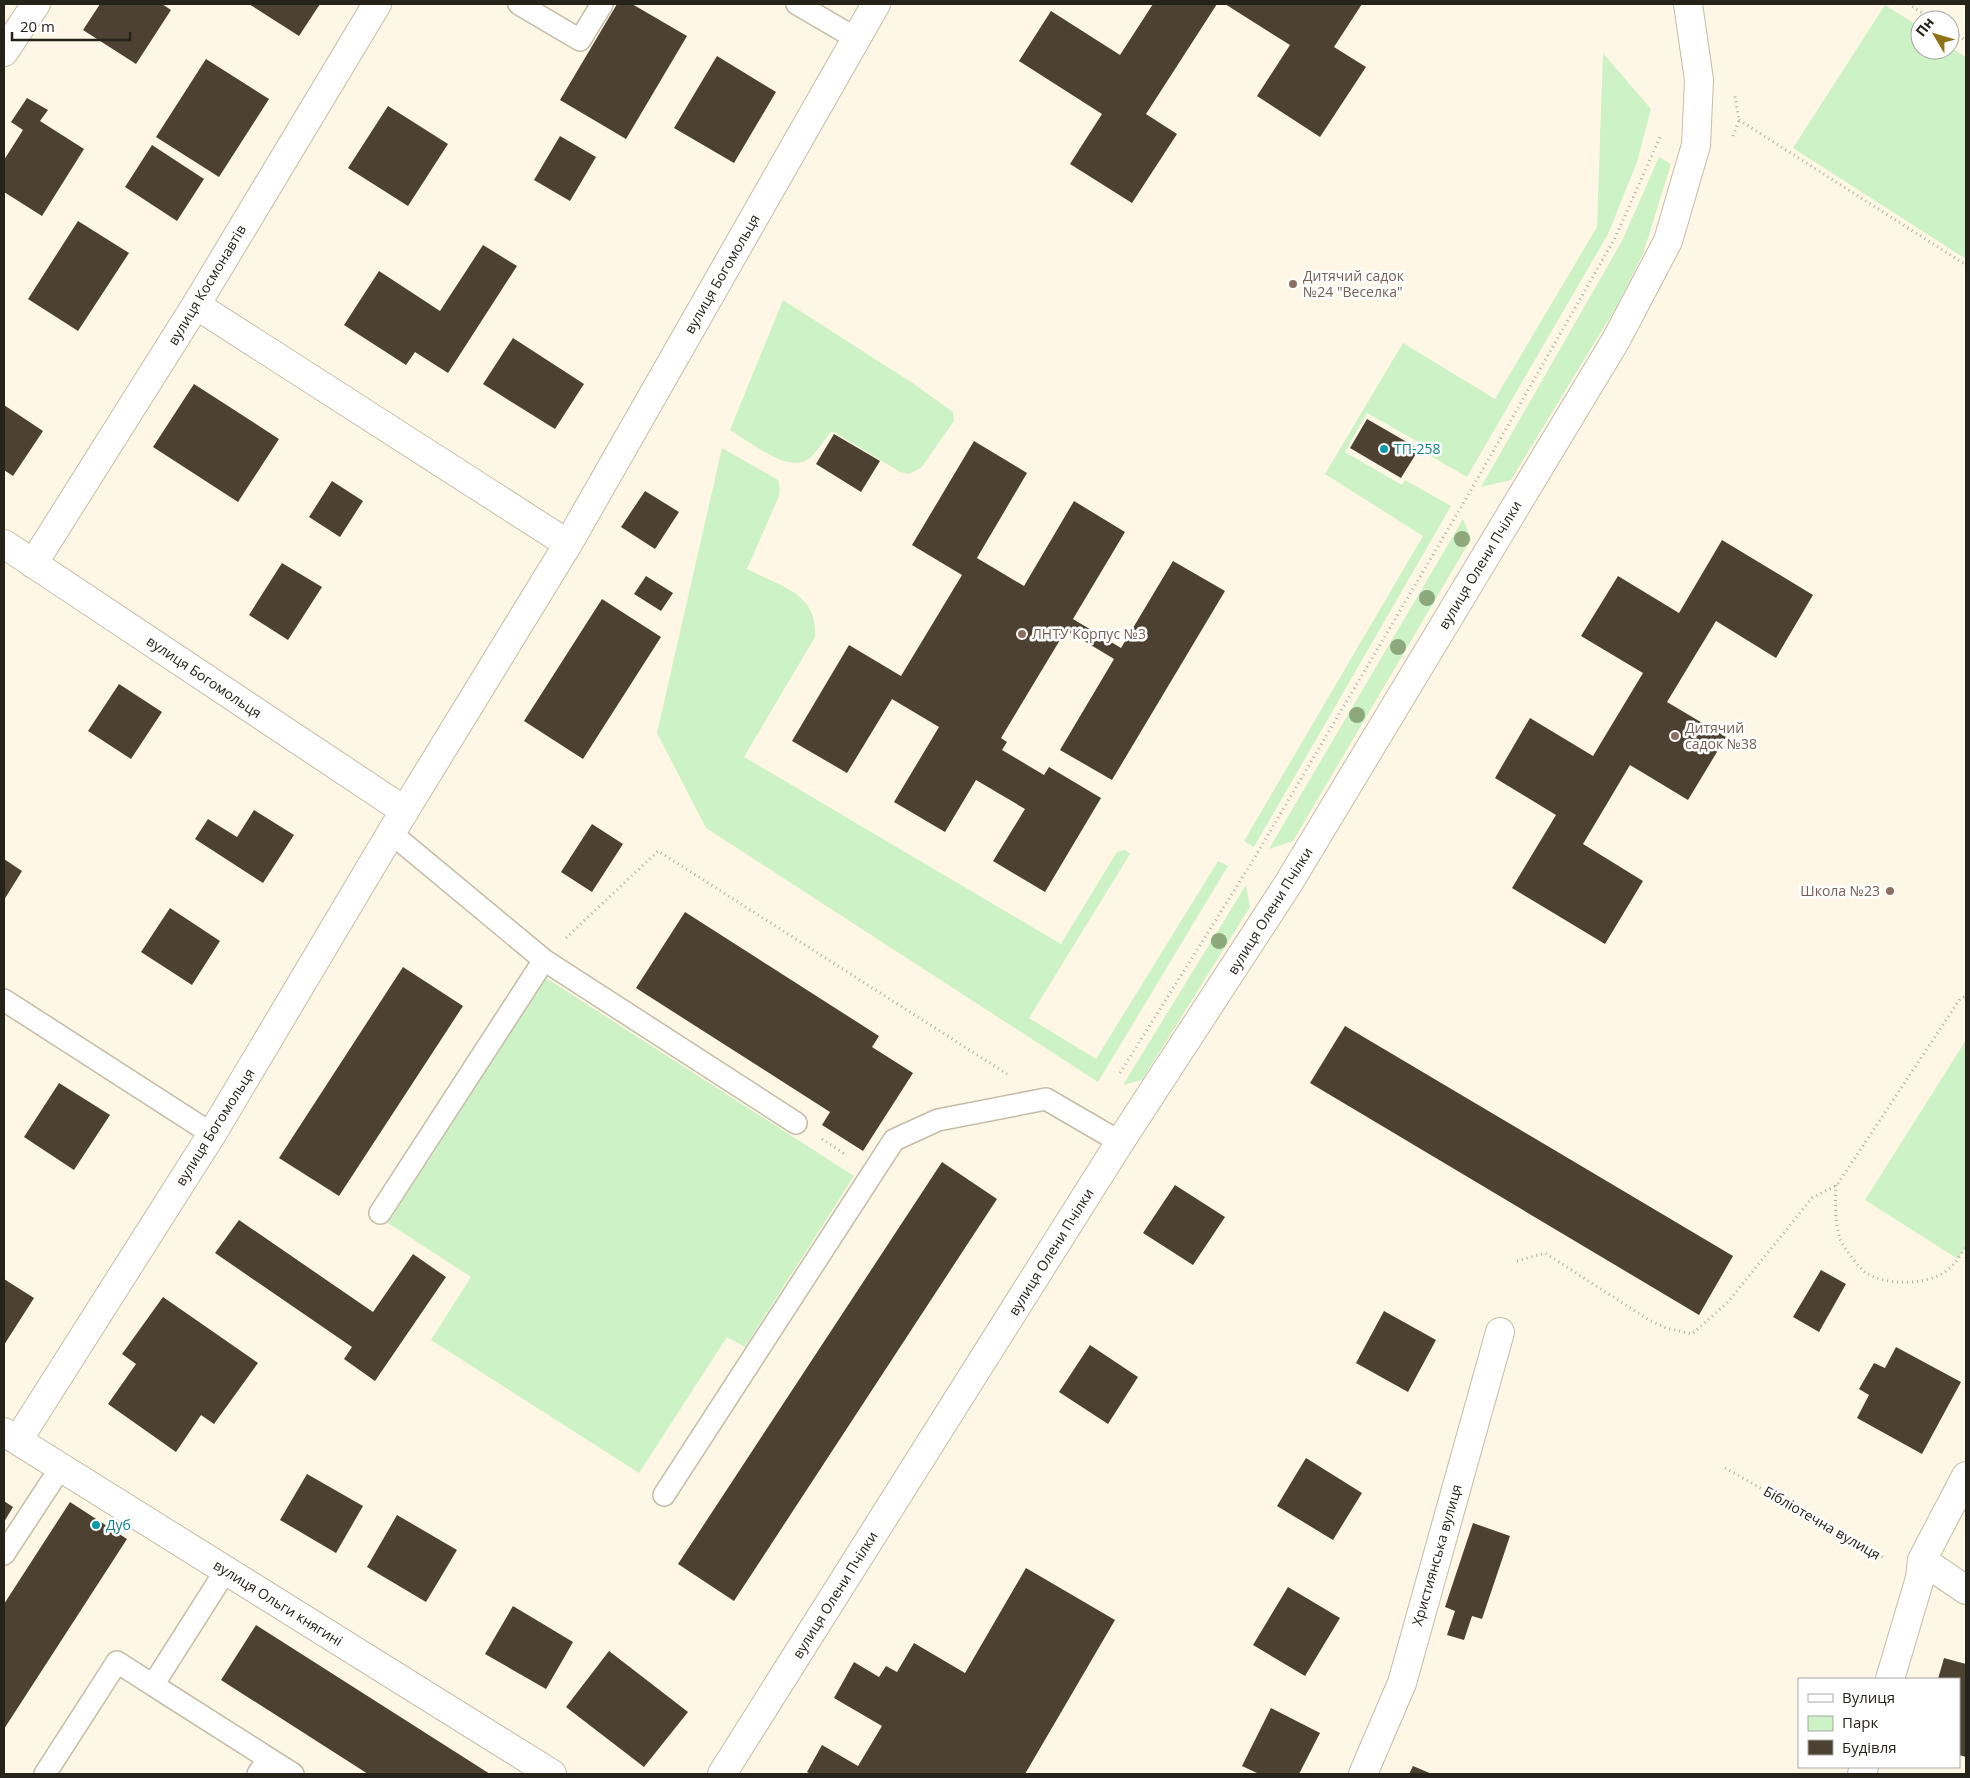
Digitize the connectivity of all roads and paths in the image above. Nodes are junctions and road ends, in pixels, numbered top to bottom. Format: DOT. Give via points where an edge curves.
graph roads {
  1 [pos="36,4"];
  2 [pos="377,4"];
  3 [pos="519,4"];
  4 [pos="602,4"];
  5 [pos="797,4"];
  6 [pos="876,4"];
  7 [pos="1688,4"];
  8 [pos="857,39"];
  9 [pos="4,52"];
  10 [pos="1739,120"];
  11 [pos="1664,129"];
  12 [pos="1966,265"];
  13 [pos="196,305"];
  14 [pos="4,544"];
  15 [pos="568,544"];
  16 [pos="33,564"];
  17 [pos="405,810"];
  18 [pos="391,833"];
  19 [pos="544,960"];
  20 [pos="1966,996"];
  21 [pos="4,1000"];
  22 [pos="1120,1074"];
  23 [pos="1046,1099"];
  24 [pos="796,1123"];
  25 [pos="212,1134"];
  26 [pos="1120,1142"];
  27 [pos="873,1172"];
  28 [pos="1836,1185"];
  29 [pos="380,1213"];
  30 [pos="1966,1246"];
  31 [pos="1517,1261"];
  32 [pos="1500,1332"];
  33 [pos="11,1436"];
  34 [pos="60,1467"];
  35 [pos="1725,1468"];
  36 [pos="1966,1476"];
  37 [pos="664,1495"];
  38 [pos="4,1554"];
  39 [pos="1921,1569"];
  40 [pos="226,1570"];
  41 [pos="1966,1590"];
  42 [pos="1890,1678"];
  43 [pos="153,1685"];
  44 [pos="263,1766"];
  45 [pos="45,1774"];
  46 [pos="293,1774"];
  47 [pos="552,1774"];
  48 [pos="722,1774"];
  49 [pos="1363,1774"];
  1 -- 9 [label="street"];
  2 -- 13 [label="street, вулиця Космонавтів"];
  3 -- 4 [label="lane" via="580,40"];
  5 -- 8 [label="lane"];
  6 -- 8 [label="street, вулиця Богомольця"];
  7 -- 26 [label="street, вулиця Олени Пчілки" via="1699,80 1696,145 1668,241 1616,340 1288,884"];
  8 -- 15 [label="street, вулиця Богомольця"];
  10 -- 12 [label="path"];
  11 -- 22 [label="path" via="1615,238 1467,497 1252,862"];
  13 -- 15 [label="street"];
  13 -- 16 [label="street, вулиця Космонавтів"];
  14 -- 16 [label="street, вулиця Богомольця"];
  15 -- 17 [label="street, вулиця Богомольця"];
  16 -- 17 [label="street, вулиця Богомольця"];
  17 -- 18 [label="street, вулиця Богомольця"];
  18 -- 19 [label="lane"];
  18 -- 25 [label="street, вулиця Богомольця"];
  19 -- 23 [label="path" via="658,850"];
  19 -- 24 [label="lane"];
  19 -- 29 [label="lane"];
  20 -- 28 [label="path" via="1960,999"];
  21 -- 25 [label="lane"];
  23 -- 26 [label="lane"];
  23 -- 27 [label="lane" via="938,1120 894,1140"];
  24 -- 27 [label="path"];
  25 -- 33 [label="street, вулиця Богомольця"];
  26 -- 48 [label="street, вулиця Олени Пчілки"];
  27 -- 37 [label="lane"];
  28 -- 30 [label="path" via="1840,1240 1866,1273 1892,1282 1913,1283 1934,1278 1953,1266"];
  28 -- 31 [label="path" via="1812,1198 1728,1302 1692,1334 1649,1320 1545,1253"];
  32 -- 49 [label="street, Християнська вулиця" via="1402,1683"];
  33 -- 34 [label="street, вулиця Ольги княгині"];
  34 -- 38 [label="lane"];
  34 -- 40 [label="street, вулиця Ольги княгині"];
  35 -- 39 [label="path, Бібліотечна вулиця"];
  36 -- 39 [label="street"];
  39 -- 41 [label="street"];
  39 -- 42 [label="street"];
  40 -- 43 [label="lane"];
  40 -- 47 [label="street, вулиця Ольги княгині"];
  43 -- 44 [label="lane"];
  43 -- 45 [label="lane" via="117,1662"];
  44 -- 46 [label="lane"];
}
